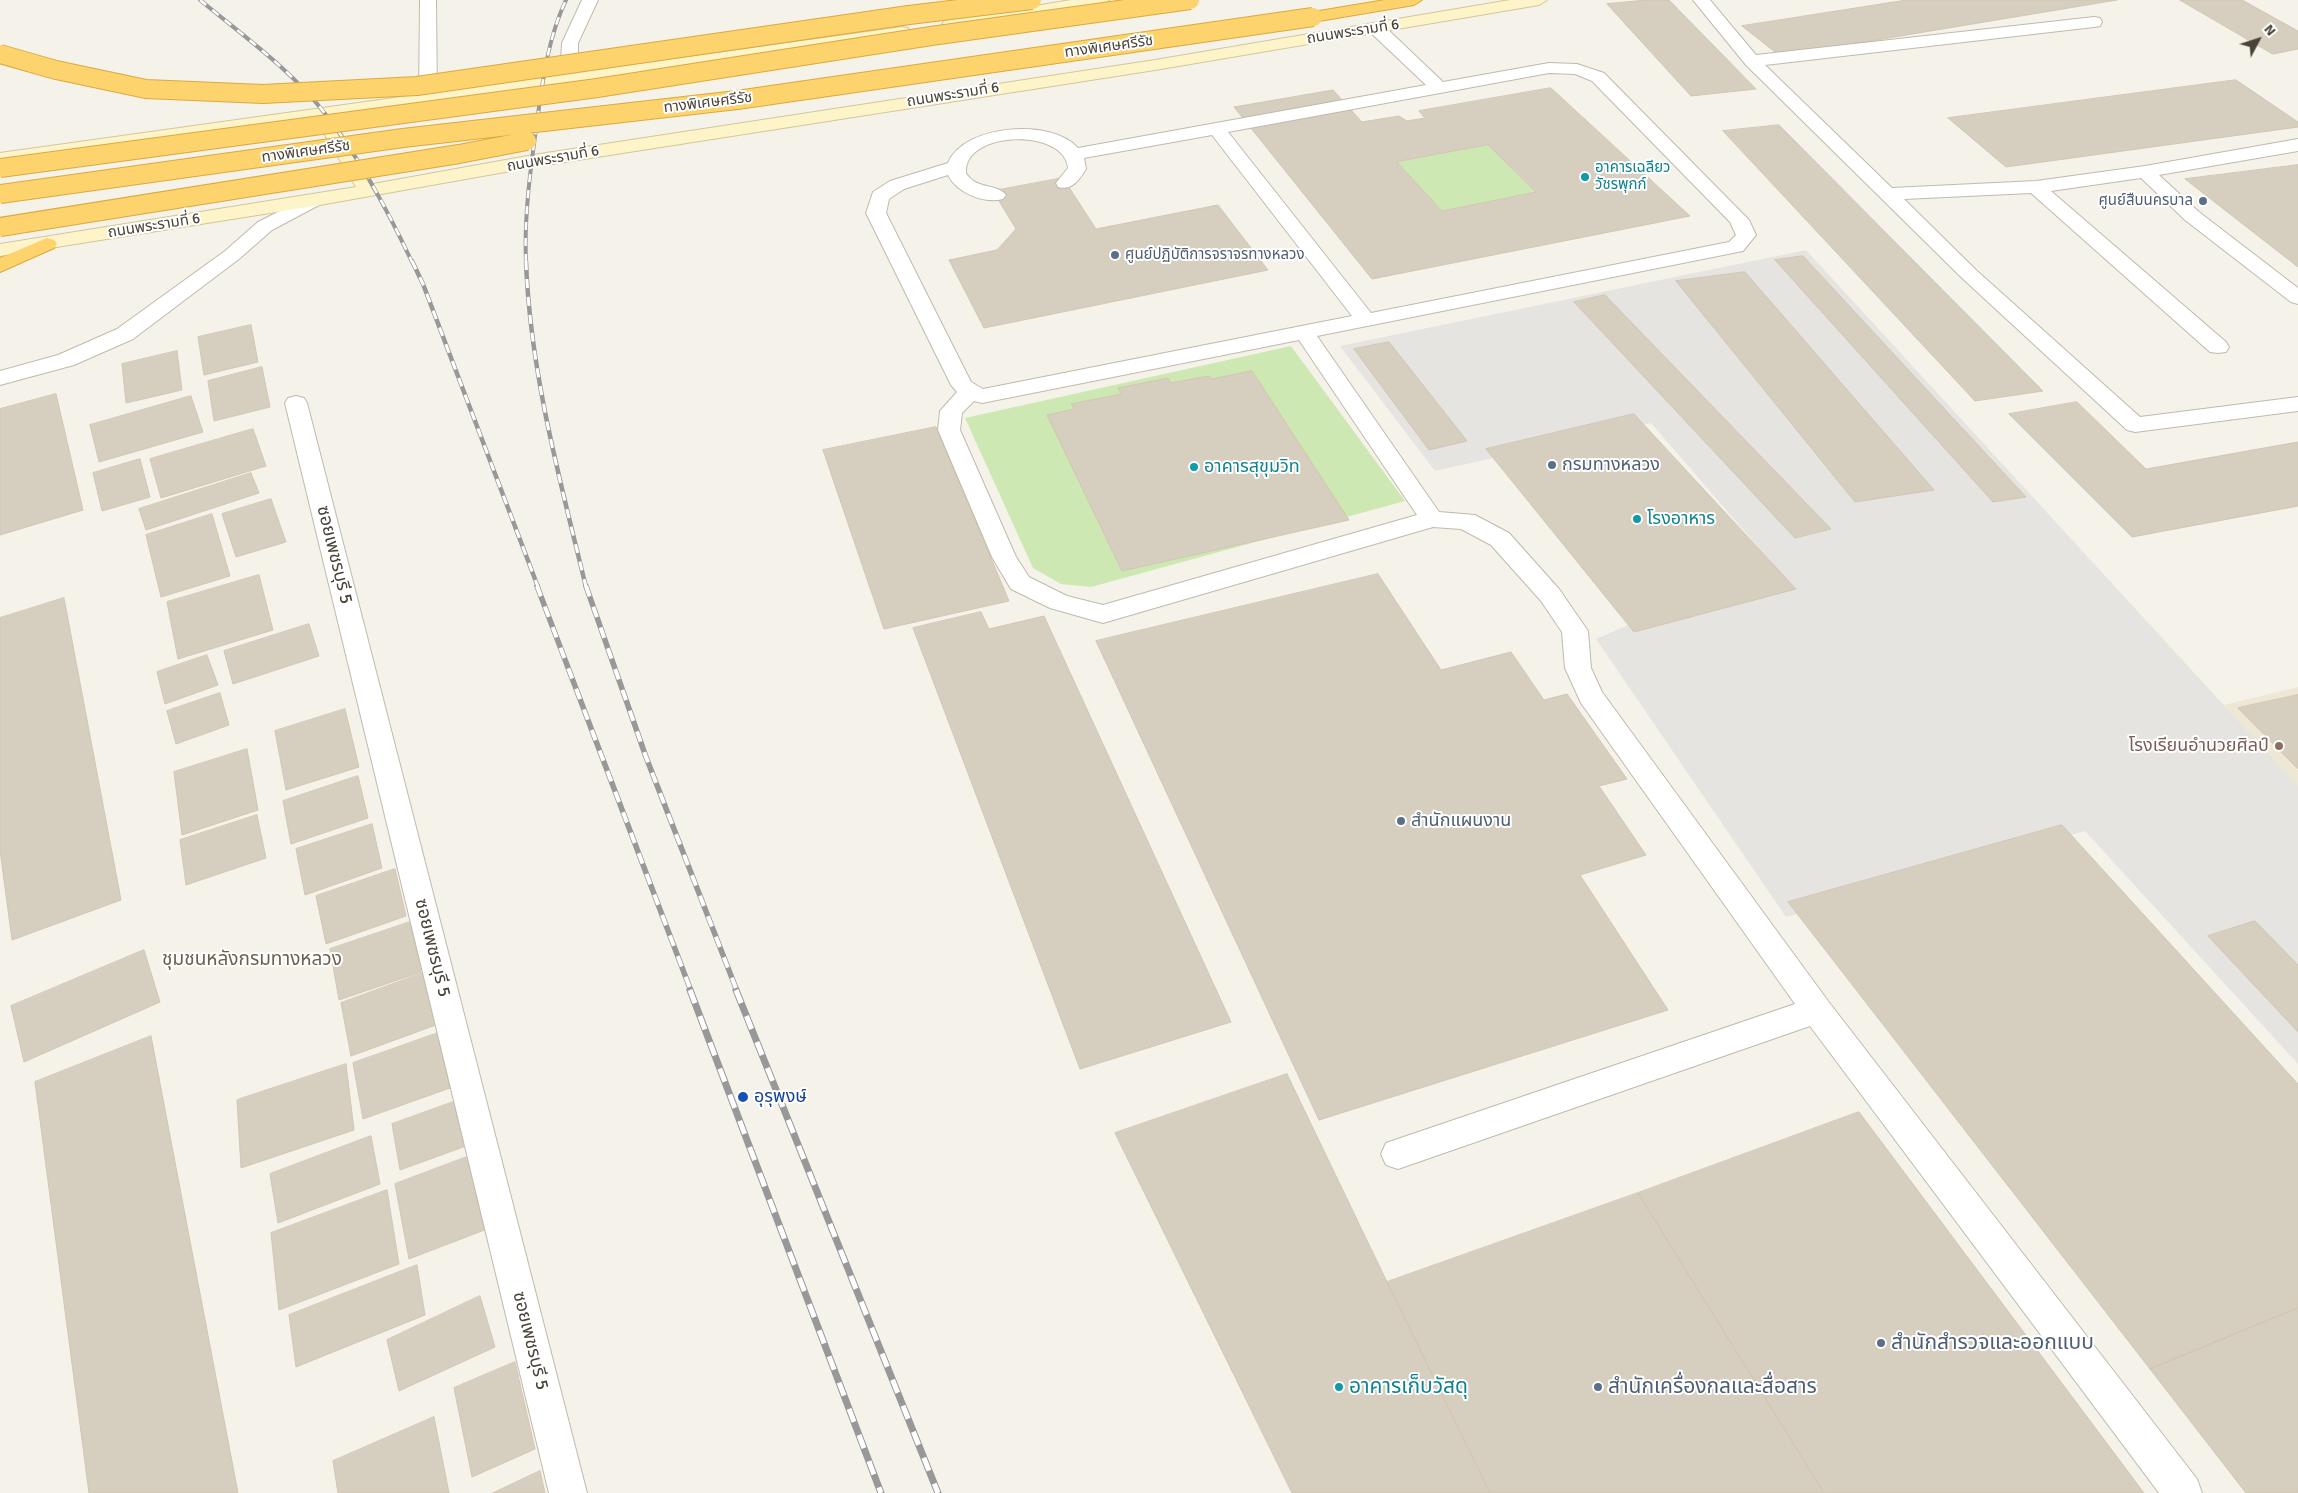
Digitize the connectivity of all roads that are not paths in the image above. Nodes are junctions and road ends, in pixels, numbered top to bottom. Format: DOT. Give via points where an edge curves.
graph roads {
  1 [pos="428,0"];
  2 [pos="590,0"];
  3 [pos="1032,0"];
  4 [pos="1101,0"];
  5 [pos="1190,0"];
  6 [pos="1414,0"];
  7 [pos="1539,0"];
  8 [pos="1702,0"];
  9 [pos="2094,22"];
  10 [pos="1376,28"];
  11 [pos="0,54"];
  12 [pos="1752,61"];
  13 [pos="569,79"];
  14 [pos="1439,88"];
  15 [pos="428,99"];
  16 [pos="737,100"];
  17 [pos="321,114"];
  18 [pos="1216,128"];
  19 [pos="2298,145"];
  20 [pos="1074,154"];
  21 [pos="0,159"];
  22 [pos="955,167"];
  23 [pos="0,168"];
  24 [pos="2146,172"];
  25 [pos="1066,183"];
  26 [pos="2036,187"];
  27 [pos="367,190"];
  28 [pos="0,194"];
  29 [pos="1890,194"];
  30 [pos="996,195"];
  31 [pos="314,200"];
  32 [pos="0,227"];
  33 [pos="47,244"];
  34 [pos="0,250"];
  35 [pos="0,266"];
  36 [pos="2298,298"];
  37 [pos="1366,320"];
  38 [pos="1304,332"];
  39 [pos="2218,347"];
  40 [pos="0,378"];
  41 [pos="970,392"];
  42 [pos="296,403"];
  43 [pos="2298,404"];
  44 [pos="1432,519"];
  45 [pos="1817,1010"];
  46 [pos="1398,1154"];
  47 [pos="568,1493"];
  48 [pos="2183,1493"];
  1 -- 15 [label="street"];
  2 -- 13 [label="street" via="570,43"];
  3 -- 11 [label="highway, bridge" via="909,14 407,87 263,94 146,89 56,70"];
  4 -- 13 [label="main road"];
  5 -- 23 [label="highway, ทางพิเศษศรีรัช, bridge" via="597,88"];
  6 -- 16 [label="highway, ทางพิเศษศรีรัช, bridge"];
  7 -- 10 [label="main road, ถนนพระรามที่ 6"];
  8 -- 12 [label="street"];
  9 -- 12 [label="street"];
  10 -- 14 [label="street"];
  10 -- 27 [label="main road, ถนนพระรามที่ 6"];
  12 -- 29 [label="street"];
  13 -- 15 [label="main road"];
  14 -- 18 [label="street"];
  14 -- 37 [label="street" via="1549,68 1577,69 1598,77 1739,220 1746,235 1736,247"];
  15 -- 17 [label="main road"];
  16 -- 28 [label="highway, ทางพิเศษศรีรัช, bridge" via="403,138"];
  16 -- 32 [label="highway, bridge" via="459,154"];
  17 -- 21 [label="main road"];
  17 -- 27 [label="main road"];
  18 -- 20 [label="street"];
  18 -- 37 [label="street"];
  19 -- 24 [label="street"];
  20 -- 22 [label="street" via="1056,141 1038,136 997,136 967,148 958,157"];
  20 -- 25 [label="street" via="1077,169"];
  22 -- 30 [label="street" via="958,177 967,186"];
  22 -- 41 [label="street" via="897,185 880,196 876,213 962,385"];
  24 -- 26 [label="street"];
  24 -- 36 [label="street" via="2192,216"];
  26 -- 29 [label="street"];
  26 -- 39 [label="street"];
  27 -- 31 [label="main road, ถนนพระรามที่ 6"];
  29 -- 43 [label="street" via="1969,274 2135,425"];
  31 -- 33 [label="main road, ถนนพระรามที่ 6"];
  31 -- 40 [label="street" via="265,226 232,255 125,334 66,360"];
  33 -- 34 [label="main road, ถนนพระรามที่ 6"];
  33 -- 35 [label="highway"];
  37 -- 38 [label="street"];
  38 -- 41 [label="street" via="982,396"];
  38 -- 44 [label="street"];
  41 -- 44 [label="street" via="951,411 948,430 1004,557 1020,583 1059,602 1102,614"];
  42 -- 47 [label="street, ซอยเพชรบุรี 5"];
  44 -- 45 [label="street" via="1466,521 1500,539 1550,595 1575,631 1578,668 1590,696"];
  45 -- 46 [label="street"];
  45 -- 48 [label="street"];
}
